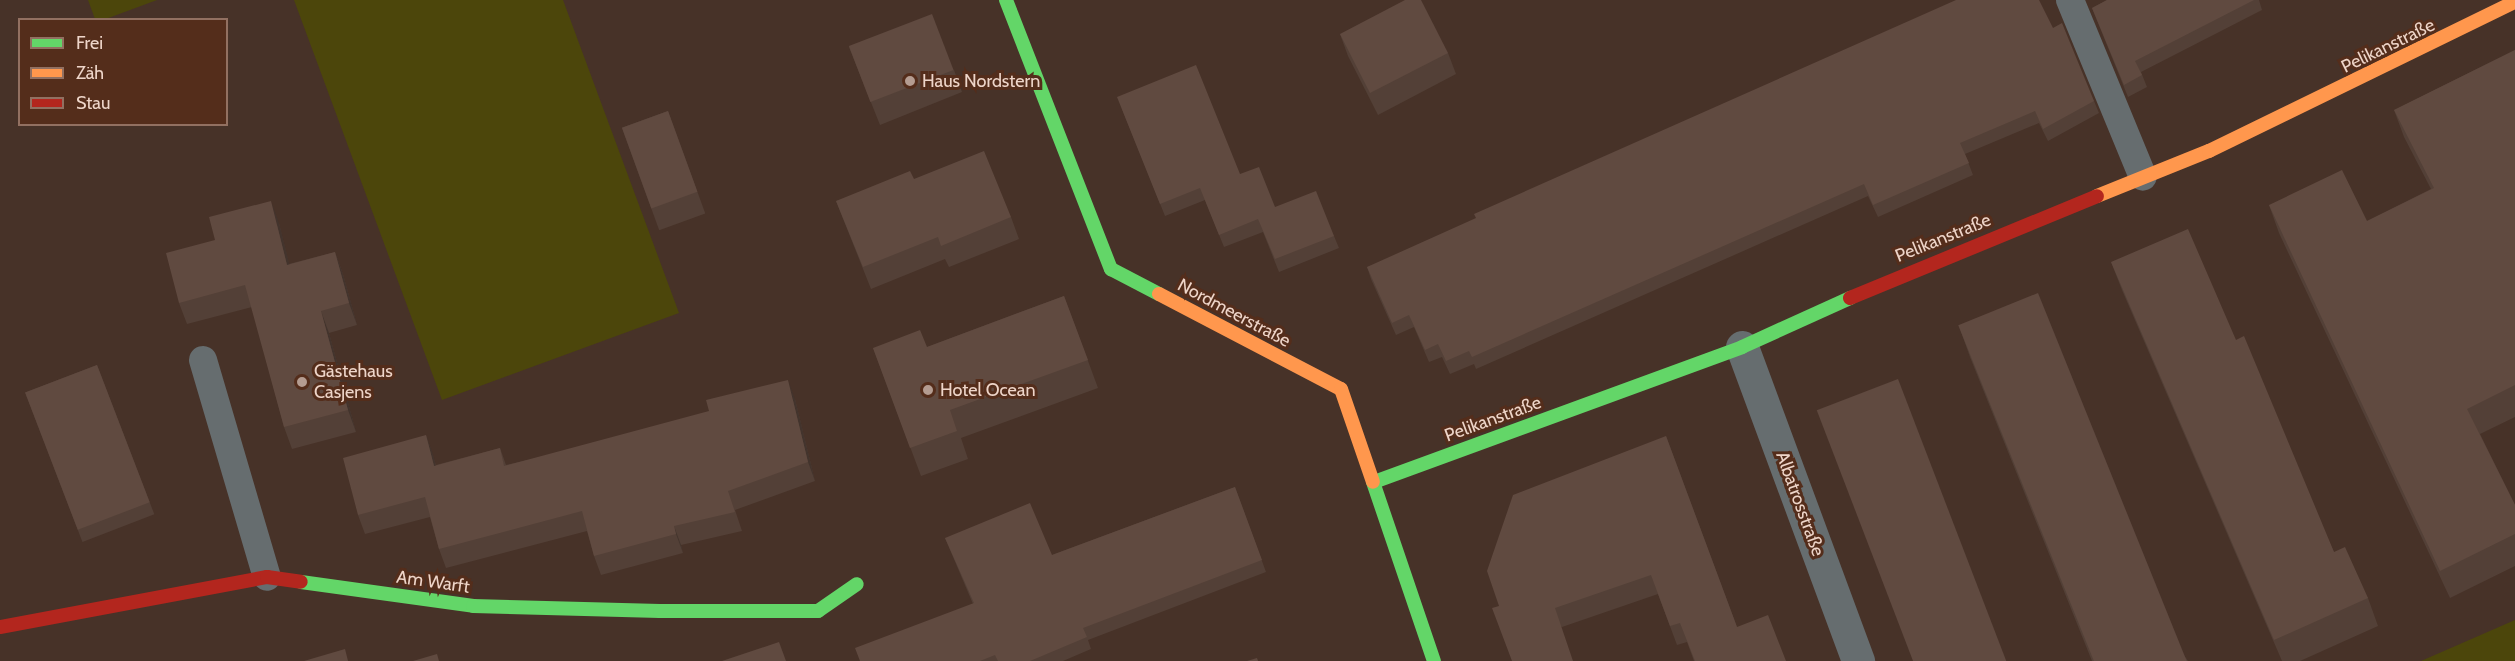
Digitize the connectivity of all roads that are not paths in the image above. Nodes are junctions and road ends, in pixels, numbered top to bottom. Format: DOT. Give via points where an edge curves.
graph roads {
  1 [pos="1006,0"];
  2 [pos="2070,0"];
  3 [pos="2515,2"];
  4 [pos="2143,177"];
  5 [pos="1742,347"];
  6 [pos="203,360"];
  7 [pos="1374,482"];
  8 [pos="267,577"];
  9 [pos="857,584"];
  10 [pos="0,627"];
  11 [pos="1434,661"];
  12 [pos="1858,661"];
  1 -- 7 [label="street, Nordmeerstraße" via="1111,269 1341,389"];
  2 -- 4 [label="lane"];
  3 -- 4 [label="street, Pelikanstraße" via="2209,151"];
  4 -- 5 [label="street, Pelikanstraße" via="1908,272"];
  5 -- 7 [label="street, Pelikanstraße"];
  5 -- 12 [label="street, Albatrosstraße"];
  6 -- 8 [label="lane"];
  7 -- 11 [label="street, Nordmeerstraße"];
  8 -- 9 [label="street, Am Warft" via="473,606 660,611 818,611"];
  8 -- 10 [label="street, Am Warft"];
}
